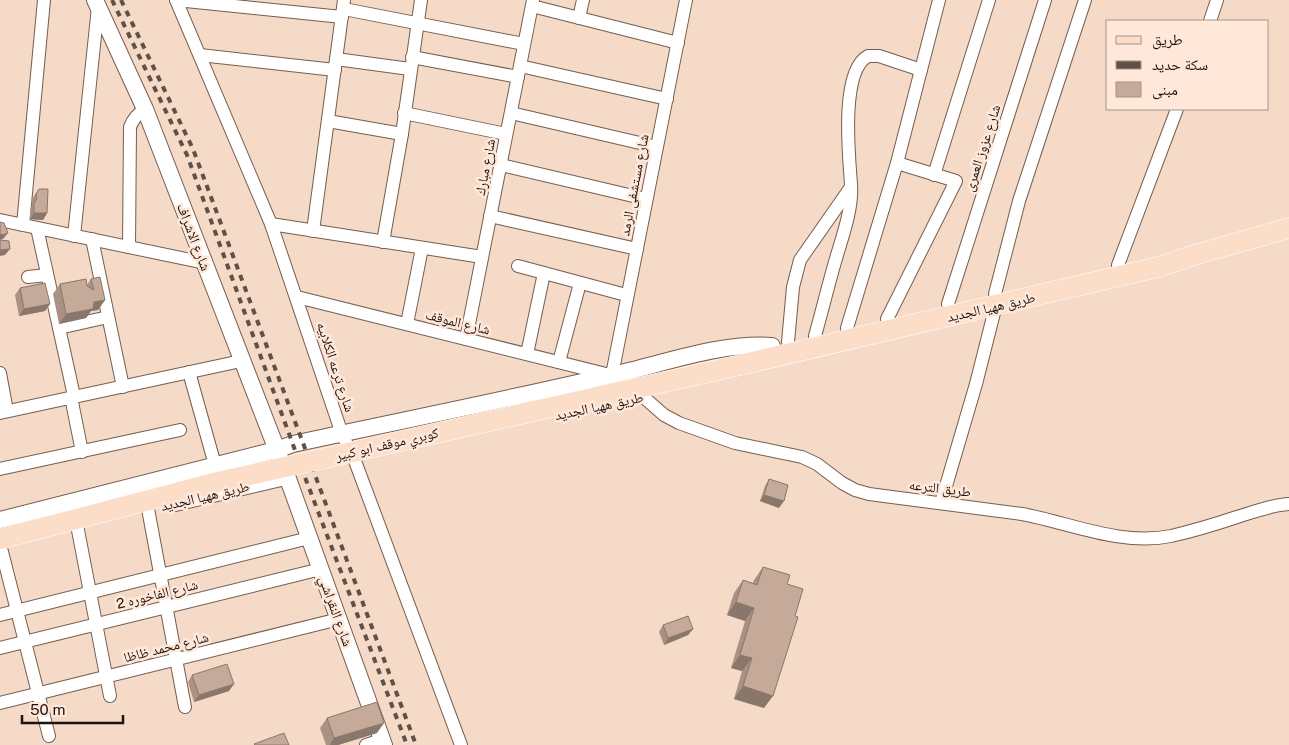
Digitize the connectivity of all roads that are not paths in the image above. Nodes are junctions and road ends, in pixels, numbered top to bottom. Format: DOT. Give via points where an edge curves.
graph roads {
  1 [pos="44,0"];
  2 [pos="176,0"];
  3 [pos="421,0"];
  4 [pos="583,0"];
  5 [pos="686,0"];
  6 [pos="939,0"];
  7 [pos="989,0"];
  8 [pos="1045,0"];
  9 [pos="1085,0"];
  10 [pos="1218,0"];
  11 [pos="96,3"];
  12 [pos="533,3"];
  13 [pos="265,4"];
  14 [pos="343,9"];
  15 [pos="579,18"];
  16 [pos="1210,20"];
  17 [pos="417,23"];
  18 [pos="678,43"];
  19 [pos="524,44"];
  20 [pos="200,55"];
  21 [pos="411,63"];
  22 [pos="336,65"];
  23 [pos="921,70"];
  24 [pos="519,71"];
  25 [pos="667,99"];
  26 [pos="145,109"];
  27 [pos="1177,110"];
  28 [pos="404,113"];
  29 [pos="511,113"];
  30 [pos="328,121"];
  31 [pos="402,134"];
  32 [pos="506,134"];
  33 [pos="657,147"];
  34 [pos="897,163"];
  35 [pos="501,165"];
  36 [pos="934,175"];
  37 [pos="852,186"];
  38 [pos="646,199"];
  39 [pos="490,216"];
  40 [pos="0,220"];
  41 [pos="271,224"];
  42 [pos="23,225"];
  43 [pos="37,228"];
  44 [pos="1289,228"];
  45 [pos="312,231"];
  46 [pos="74,236"];
  47 [pos="92,239"];
  48 [pos="383,242"];
  49 [pos="129,247"];
  50 [pos="422,248"];
  51 [pos="637,249"];
  52 [pos="1194,255"];
  53 [pos="482,257"];
  54 [pos="204,263"];
  55 [pos="1118,265"];
  56 [pos="518,266"];
  57 [pos="544,273"];
  58 [pos="48,276"];
  59 [pos="28,277"];
  60 [pos="580,283"];
  61 [pos="626,295"];
  62 [pos="297,297"];
  63 [pos="996,300"];
  64 [pos="948,304"];
  65 [pos="108,317"];
  66 [pos="887,319"];
  67 [pos="407,324"];
  68 [pos="59,328"];
  69 [pos="847,328"];
  70 [pos="816,336"];
  71 [pos="466,339"];
  72 [pos="778,348"];
  73 [pos="527,354"];
  74 [pos="739,359"];
  75 [pos="241,361"];
  76 [pos="559,362"];
  77 [pos="189,372"];
  78 [pos="0,373"];
  79 [pos="612,375"];
  80 [pos="123,387"];
  81 [pos="72,396"];
  82 [pos="644,396"];
  83 [pos="4,412"];
  84 [pos="180,430"];
  85 [pos="342,434"];
  86 [pos="276,450"];
  87 [pos="82,452"];
  88 [pos="355,461"];
  89 [pos="215,465"];
  90 [pos="0,469"];
  91 [pos="287,476"];
  92 [pos="941,503"];
  93 [pos="1289,504"];
  94 [pos="148,509"];
  95 [pos="0,520"];
  96 [pos="77,525"];
  97 [pos="0,527"];
  98 [pos="0,538"];
  99 [pos="309,538"];
  100 [pos="0,544"];
  101 [pos="321,569"];
  102 [pos="161,575"];
  103 [pos="90,593"];
  104 [pos="166,607"];
  105 [pos="17,611"];
  106 [pos="0,616"];
  107 [pos="339,620"];
  108 [pos="96,624"];
  109 [pos="25,642"];
  110 [pos="0,648"];
  111 [pos="176,659"];
  112 [pos="106,677"];
  113 [pos="38,694"];
  114 [pos="110,696"];
  115 [pos="0,703"];
  116 [pos="186,707"];
  117 [pos="49,736"];
  118 [pos="378,743"];
  119 [pos="461,745"];
  1 -- 42 [label="street"];
  2 -- 13 [label="street"];
  2 -- 20 [label="street, شارع ترعه الكلابيه"];
  3 -- 17 [label="street"];
  4 -- 15 [label="street"];
  5 -- 18 [label="street, شارع مستشفى الرمد"];
  6 -- 23 [label="street"];
  7 -- 36 [label="street"];
  8 -- 64 [label="street, شارع عزوز العمرى"];
  9 -- 63 [label="street" via="1019,201"];
  10 -- 16 [label="street"];
  11 -- 26 [label="street, شارع الاشراف"];
  11 -- 46 [label="street"];
  12 -- 15 [label="street"];
  12 -- 19 [label="street, شارع مبارك"];
  13 -- 14 [label="street"];
  14 -- 17 [label="street"];
  14 -- 22 [label="street"];
  15 -- 18 [label="street"];
  17 -- 19 [label="street"];
  17 -- 21 [label="street"];
  18 -- 25 [label="street, شارع مستشفى الرمد"];
  19 -- 24 [label="street, شارع مبارك"];
  20 -- 22 [label="street"];
  20 -- 41 [label="street, شارع ترعه الكلابيه"];
  21 -- 22 [label="street"];
  21 -- 24 [label="street"];
  21 -- 28 [label="street"];
  22 -- 30 [label="street"];
  23 -- 34 [label="street"];
  23 -- 37 [label="street" via="879,56 868,56 859,63 849,108 848,156"];
  24 -- 25 [label="street"];
  24 -- 29 [label="street, شارع مبارك"];
  25 -- 33 [label="street, شارع مستشفى الرمد"];
  26 -- 49 [label="street" via="130,128"];
  26 -- 54 [label="street, شارع الاشراف"];
  27 -- 55 [label="street"];
  28 -- 31 [label="street"];
  28 -- 32 [label="street"];
  29 -- 32 [label="street, شارع مبارك"];
  29 -- 33 [label="street"];
  30 -- 31 [label="street"];
  30 -- 45 [label="street"];
  31 -- 48 [label="street"];
  32 -- 35 [label="street, شارع مبارك"];
  33 -- 38 [label="street, شارع مستشفى الرمد"];
  34 -- 36 [label="street"];
  34 -- 69 [label="street"];
  35 -- 38 [label="street"];
  35 -- 39 [label="street, شارع مبارك"];
  36 -- 66 [label="street" via="956,181"];
  37 -- 70 [label="street" via="848,214"];
  37 -- 72 [label="street" via="800,260"];
  38 -- 51 [label="street, شارع مستشفى الرمد"];
  39 -- 51 [label="street"];
  39 -- 53 [label="street, شارع مبارك"];
  40 -- 42 [label="street"];
  41 -- 45 [label="street"];
  41 -- 62 [label="street, شارع ترعه الكلابيه"];
  42 -- 43 [label="street"];
  43 -- 46 [label="street"];
  43 -- 58 [label="street"];
  44 -- 52 [label="main road, طريق ههيا الجديد"];
  45 -- 48 [label="street"];
  46 -- 47 [label="street"];
  47 -- 49 [label="street"];
  47 -- 65 [label="street"];
  48 -- 50 [label="street"];
  49 -- 54 [label="street"];
  50 -- 53 [label="street"];
  50 -- 67 [label="street"];
  51 -- 61 [label="street, شارع مستشفى الرمد"];
  52 -- 55 [label="main road, طريق ههيا الجديد"];
  52 -- 63 [label="main road, طريق ههيا الجديد" via="1158,267"];
  53 -- 71 [label="street, شارع مبارك"];
  54 -- 75 [label="street, شارع الاشراف"];
  55 -- 63 [label="main road, طريق ههيا الجديد"];
  56 -- 57 [label="street"];
  57 -- 60 [label="street"];
  57 -- 73 [label="street"];
  58 -- 59 [label="street"];
  58 -- 68 [label="street"];
  60 -- 61 [label="street"];
  60 -- 76 [label="street"];
  61 -- 79 [label="street, شارع مستشفى الرمد"];
  62 -- 67 [label="street, شارع الموقف"];
  62 -- 85 [label="street, شارع ترعه الكلابيه"];
  63 -- 64 [label="main road, طريق ههيا الجديد"];
  63 -- 72 [label="main road, طريق ههيا الجديد"];
  63 -- 92 [label="street" via="978,377"];
  64 -- 66 [label="main road, طريق ههيا الجديد"];
  65 -- 68 [label="street"];
  65 -- 80 [label="street"];
  66 -- 69 [label="main road, طريق ههيا الجديد"];
  67 -- 71 [label="street, شارع الموقف"];
  68 -- 81 [label="street"];
  69 -- 70 [label="main road, طريق ههيا الجديد"];
  70 -- 72 [label="main road, طريق ههيا الجديد"];
  71 -- 73 [label="street, شارع الموقف"];
  72 -- 74 [label="main road, كوبري موقف ابو كبير"];
  72 -- 79 [label="street, طريق ههيا الجديد" via="753,344 724,348"];
  72 -- 82 [label="street, طريق ههيا الجديد" via="761,367"];
  73 -- 76 [label="street, شارع الموقف"];
  74 -- 97 [label="main road, كوبري موقف ابو كبير" via="216,472"];
  74 -- 98 [label="main road, كوبري موقف ابو كبير, bridge" via="218,482"];
  75 -- 77 [label="street"];
  75 -- 86 [label="street, شارع الاشراف"];
  76 -- 79 [label="street, شارع الموقف"];
  77 -- 80 [label="street"];
  77 -- 89 [label="street"];
  78 -- 83 [label="street"];
  79 -- 82 [label="street, طريق الترعه"];
  79 -- 85 [label="street, طريق ههيا الجديد"];
  80 -- 81 [label="street"];
  81 -- 83 [label="street"];
  81 -- 87 [label="street"];
  82 -- 88 [label="street, طريق ههيا الجديد"];
  82 -- 92 [label="street, طريق الترعه" via="664,415 679,423 735,443 802,456 855,490"];
  84 -- 87 [label="street"];
  85 -- 86 [label="street, طريق ههيا الجديد"];
  85 -- 88 [label="street, شارع ترعه الكلابيه"];
  86 -- 89 [label="street, طريق ههيا الجديد"];
  86 -- 91 [label="street, شارع الاشراف"];
  87 -- 90 [label="street"];
  88 -- 91 [label="street, طريق ههيا الجديد"];
  88 -- 119 [label="street, شارع ترعه الكلابيه"];
  89 -- 95 [label="street, طريق ههيا الجديد"];
  91 -- 94 [label="street, طريق ههيا الجديد"];
  91 -- 99 [label="street, شارع النقراشي"];
  92 -- 93 [label="street, طريق الترعه" via="1045,518 1097,533 1138,538 1171,536"];
  94 -- 96 [label="street, طريق ههيا الجديد"];
  94 -- 102 [label="street"];
  96 -- 100 [label="street, طريق ههيا الجديد"];
  96 -- 103 [label="street"];
  99 -- 101 [label="street, شارع النقراشي"];
  99 -- 102 [label="street"];
  100 -- 105 [label="street"];
  101 -- 104 [label="street, شارع الفاخوره 2"];
  101 -- 107 [label="street, شارع النقراشي"];
  102 -- 103 [label="street"];
  102 -- 104 [label="street"];
  103 -- 105 [label="street"];
  103 -- 108 [label="street"];
  104 -- 108 [label="street, شارع الفاخوره 2"];
  104 -- 111 [label="street"];
  105 -- 106 [label="street"];
  105 -- 109 [label="street"];
  107 -- 111 [label="street, شارع محمد ظاظا"];
  107 -- 118 [label="street, شارع النقراشي"];
  108 -- 109 [label="street, شارع الفاخوره 2"];
  108 -- 112 [label="street"];
  109 -- 110 [label="street, شارع الفاخوره 2"];
  109 -- 113 [label="street"];
  111 -- 112 [label="street, شارع محمد ظاظا"];
  111 -- 116 [label="street"];
  112 -- 113 [label="street, شارع محمد ظاظا"];
  112 -- 114 [label="street"];
  113 -- 115 [label="street, شارع محمد ظاظا"];
  113 -- 117 [label="street"];
}
